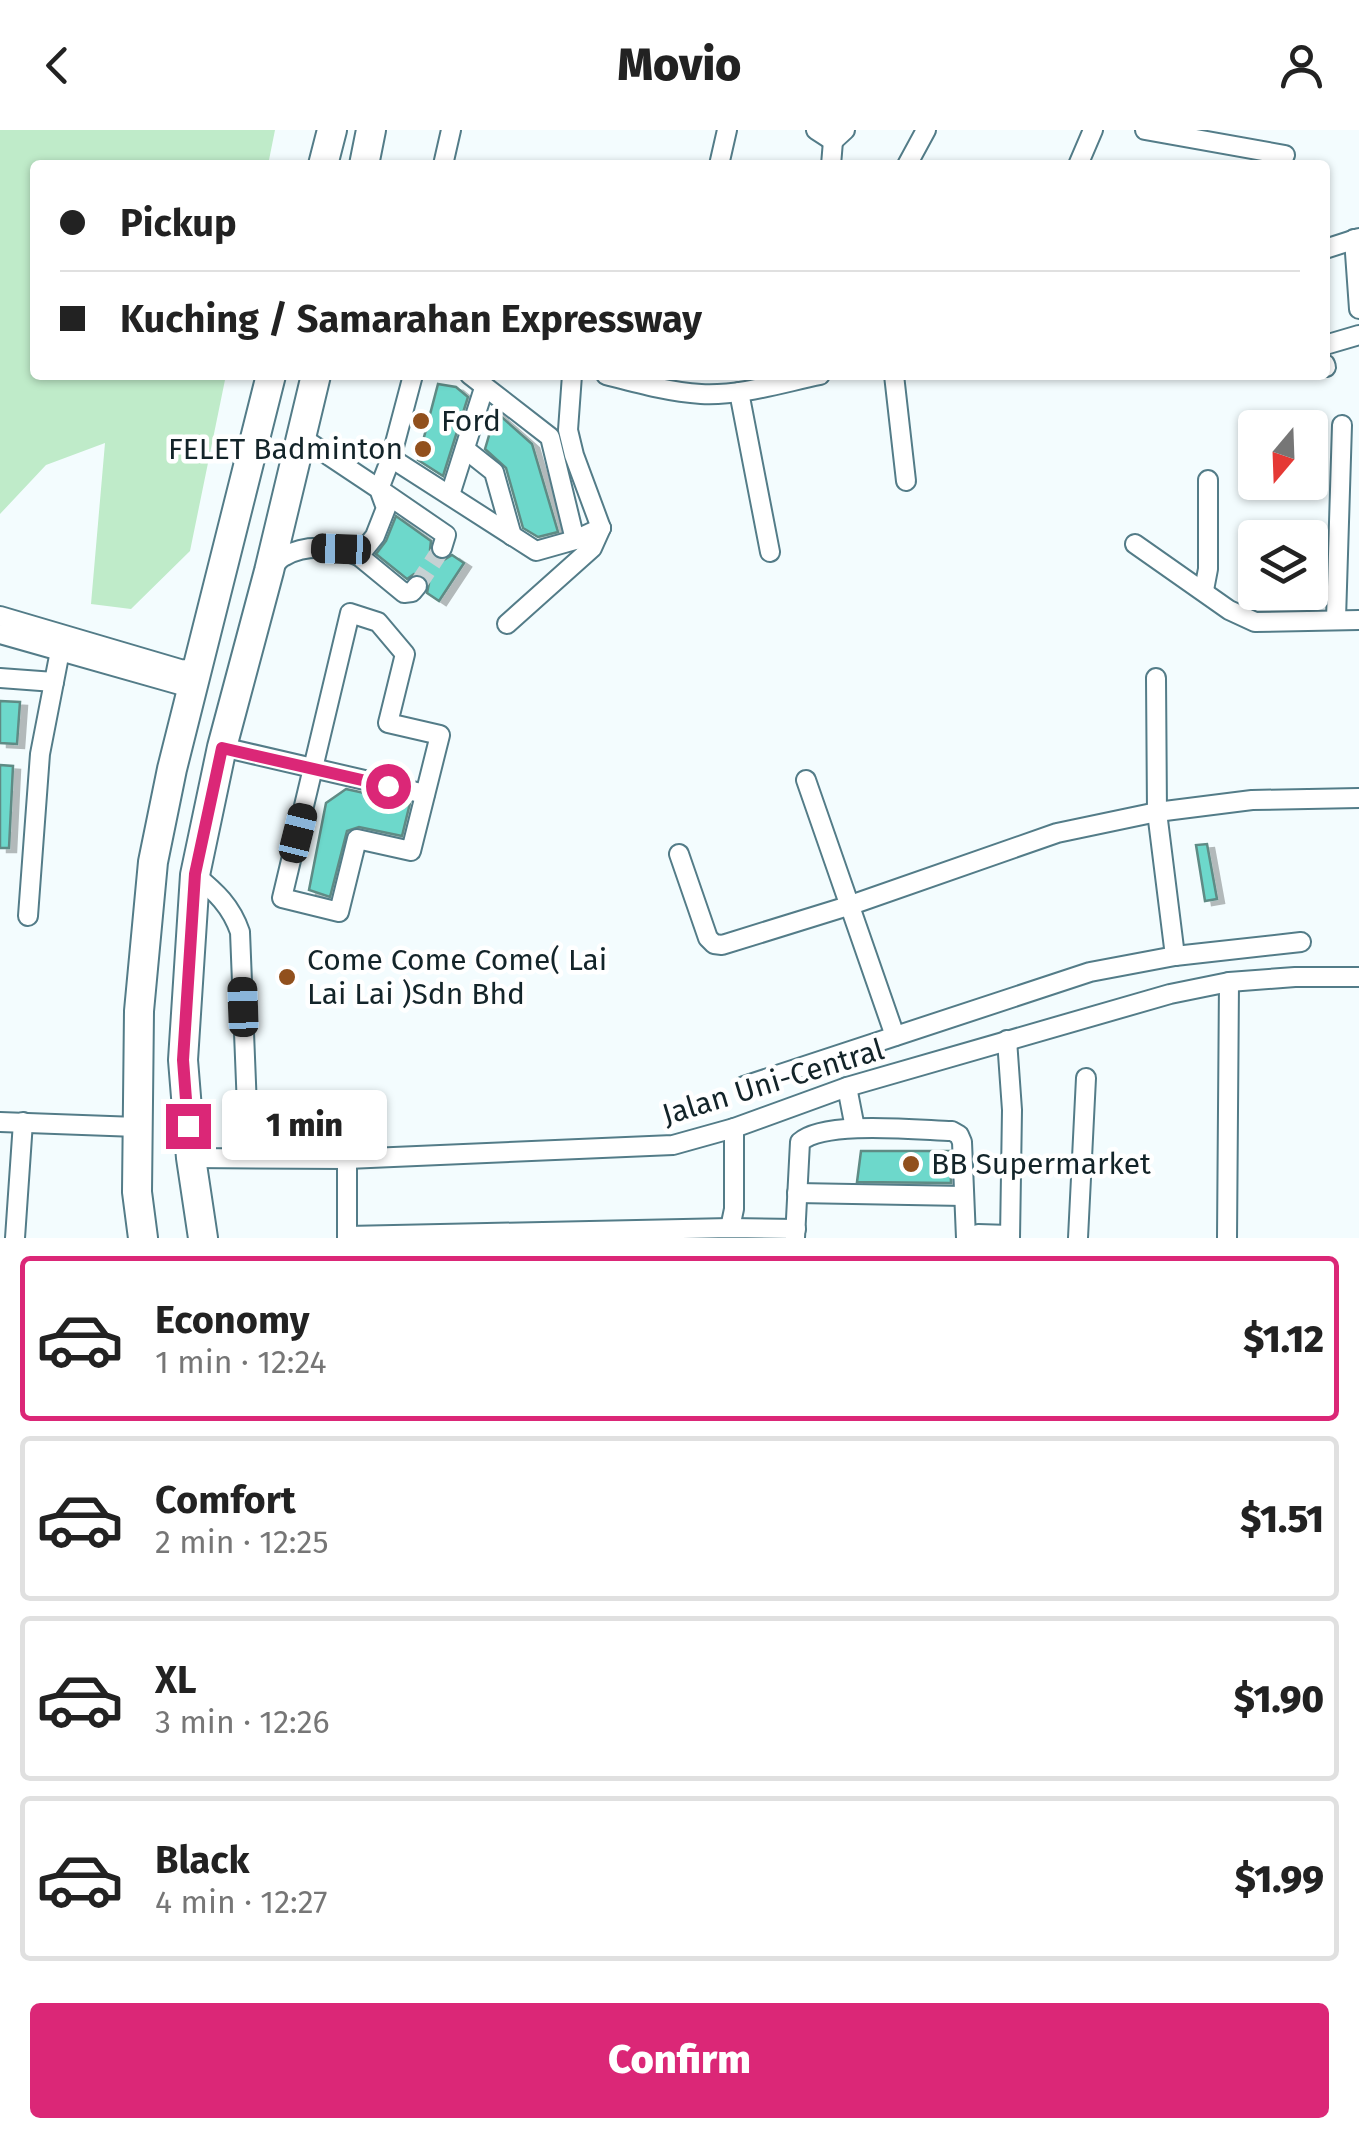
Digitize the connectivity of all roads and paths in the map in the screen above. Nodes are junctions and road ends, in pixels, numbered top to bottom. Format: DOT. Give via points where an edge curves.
graph roads {
  1 [pos="332,130"];
  2 [pos="371,130"];
  3 [pos="451,130"];
  4 [pos="727,130"];
  5 [pos="816,130"];
  6 [pos="926,130"];
  7 [pos="1092,130"];
  8 [pos="1146,130"];
  9 [pos="839,135"];
  10 [pos="1284,155"];
  11 [pos="325,160"];
  12 [pos="365,160"];
  13 [pos="444,160"];
  14 [pos="720,160"];
  15 [pos="832,160"];
  16 [pos="910,160"];
  17 [pos="1080,160"];
  18 [pos="1356,239"];
  19 [pos="1330,247"];
  20 [pos="1359,309"];
  21 [pos="1359,336"];
  22 [pos="1330,344"];
  23 [pos="270,380"];
  24 [pos="315,380"];
  25 [pos="412,380"];
  26 [pos="572,380"];
  27 [pos="796,380"];
  28 [pos="895,380"];
  29 [pos="477,381"];
  30 [pos="666,382"];
  31 [pos="740,392"];
  32 [pos="1342,424"];
  33 [pos="301,437"];
  34 [pos="465,449"];
  35 [pos="391,458"];
  36 [pos="1208,480"];
  37 [pos="906,482"];
  38 [pos="379,489"];
  39 [pos="450,495"];
  40 [pos="601,528"];
  41 [pos="512,536"];
  42 [pos="575,540"];
  43 [pos="1135,544"];
  44 [pos="442,548"];
  45 [pos="770,552"];
  46 [pos="358,556"];
  47 [pos="268,571"];
  48 [pos="417,586"];
  49 [pos="1204,590"];
  50 [pos="0,616"];
  51 [pos="1336,619"];
  52 [pos="1359,620"];
  53 [pos="508,624"];
  54 [pos="0,634"];
  55 [pos="60,651"];
  56 [pos="0,678"];
  57 [pos="1156,678"];
  58 [pos="194,681"];
  59 [pos="54,682"];
  60 [pos="222,748"];
  61 [pos="314,768"];
  62 [pos="806,780"];
  63 [pos="425,794"];
  64 [pos="1359,798"];
  65 [pos="1157,812"];
  66 [pos="680,854"];
  67 [pos="195,874"];
  68 [pos="848,906"];
  69 [pos="28,916"];
  70 [pos="1302,942"];
  71 [pos="1175,956"];
  72 [pos="1359,977"];
  73 [pos="1228,982"];
  74 [pos="894,1036"];
  75 [pos="1007,1040"];
  76 [pos="1086,1078"];
  77 [pos="744,1086"];
  78 [pos="847,1086"];
  79 [pos="0,1122"];
  80 [pos="23,1122"];
  81 [pos="138,1128"];
  82 [pos="734,1128"];
  83 [pos="855,1128"];
  84 [pos="191,1158"];
  85 [pos="249,1158"];
  86 [pos="347,1159"];
  87 [pos="796,1194"];
  88 [pos="964,1196"];
  89 [pos="730,1228"];
  90 [pos="796,1233"];
  91 [pos="514,1235"];
  92 [pos="1010,1236"];
  93 [pos="347,1237"];
  94 [pos="14,1238"];
  95 [pos="143,1238"];
  96 [pos="203,1238"];
  97 [pos="969,1238"];
  98 [pos="1078,1238"];
  99 [pos="1227,1238"];
  1 -- 11 [label="highway"];
  2 -- 12 [label="highway"];
  3 -- 13 [label="street"];
  4 -- 14 [label="street"];
  5 -- 9 [label="street"];
  6 -- 16 [label="street"];
  7 -- 17 [label="street"];
  8 -- 10 [label="street"];
  9 -- 15 [label="street"];
  18 -- 19 [label="street"];
  18 -- 20 [label="street"];
  21 -- 22 [label="street"];
  23 -- 58 [label="highway"];
  24 -- 33 [label="highway"];
  25 -- 35 [label="street"];
  26 -- 40 [label="street" via="568,430"];
  27 -- 31 [label="street"];
  28 -- 37 [label="street"];
  29 -- 34 [label="street"];
  29 -- 42 [label="street" via="550,437"];
  30 -- 31 [label="street" via="703,394"];
  31 -- 45 [label="street"];
  32 -- 51 [label="street"];
  33 -- 38 [label="street"];
  33 -- 47 [label="highway"];
  34 -- 39 [label="street"];
  34 -- 41 [label="street" via="494,472"];
  35 -- 38 [label="street"];
  35 -- 39 [label="street"];
  36 -- 49 [label="street"];
  38 -- 44 [label="street" via="446,534"];
  38 -- 46 [label="street" via="386,508"];
  39 -- 41 [label="street"];
  40 -- 42 [label="street"];
  40 -- 53 [label="street" via="592,548"];
  41 -- 42 [label="street" via="536,551"];
  43 -- 49 [label="street"];
  46 -- 47 [label="street" via="312,548 285,555"];
  46 -- 48 [label="street" via="404,593"];
  47 -- 60 [label="highway"];
  49 -- 51 [label="street" via="1255,622"];
  50 -- 58 [label="street" via="180,669"];
  51 -- 52 [label="street"];
  54 -- 55 [label="street"];
  55 -- 58 [label="street" via="180,685"];
  55 -- 59 [label="street"];
  56 -- 59 [label="street"];
  57 -- 65 [label="street"];
  58 -- 81 [label="highway" via="153,862 139,1011"];
  59 -- 69 [label="street" via="40,754"];
  60 -- 61 [label="street"];
  60 -- 67 [label="highway"];
  61 -- 63 [label="street"];
  61 -- 63 [label="street" via="282,898 339,912 358,839 411,851"];
  61 -- 63 [label="street" via="350,613 378,622 405,654 388,723 440,735"];
  62 -- 68 [label="street"];
  64 -- 65 [label="street" via="1252,800"];
  65 -- 68 [label="street" via="1056,833"];
  65 -- 71 [label="street"];
  66 -- 68 [label="street" via="714,944"];
  67 -- 84 [label="highway" via="183,1060"];
  67 -- 85 [label="street" via="220,895 240,932"];
  68 -- 74 [label="street"];
  70 -- 71 [label="street"];
  71 -- 74 [label="street" via="1090,972"];
  72 -- 73 [label="street, Jalan Uni-Central"];
  73 -- 75 [label="street, Jalan Uni-Central"];
  73 -- 99 [label="street"];
  74 -- 77 [label="street"];
  75 -- 78 [label="street, Jalan Uni-Central"];
  75 -- 92 [label="street"];
  76 -- 98 [label="street"];
  78 -- 82 [label="street, Jalan Uni-Central"];
  78 -- 83 [label="street"];
  79 -- 80 [label="street"];
  80 -- 81 [label="street"];
  80 -- 94 [label="street"];
  81 -- 95 [label="highway"];
  82 -- 86 [label="street, Jalan Uni-Central" via="647,1148"];
  82 -- 89 [label="street"];
  83 -- 87 [label="street" via="802,1139"];
  83 -- 88 [label="street" via="952,1131 962,1142"];
  84 -- 85 [label="street, Jalan Uni-Central"];
  84 -- 96 [label="highway"];
  85 -- 86 [label="street, Jalan Uni-Central"];
  86 -- 93 [label="street"];
  87 -- 88 [label="street"];
  87 -- 90 [label="street"];
  88 -- 97 [label="street"];
  89 -- 90 [label="street"];
  89 -- 91 [label="street"];
  91 -- 93 [label="street"];
  92 -- 97 [label="street"];
}
